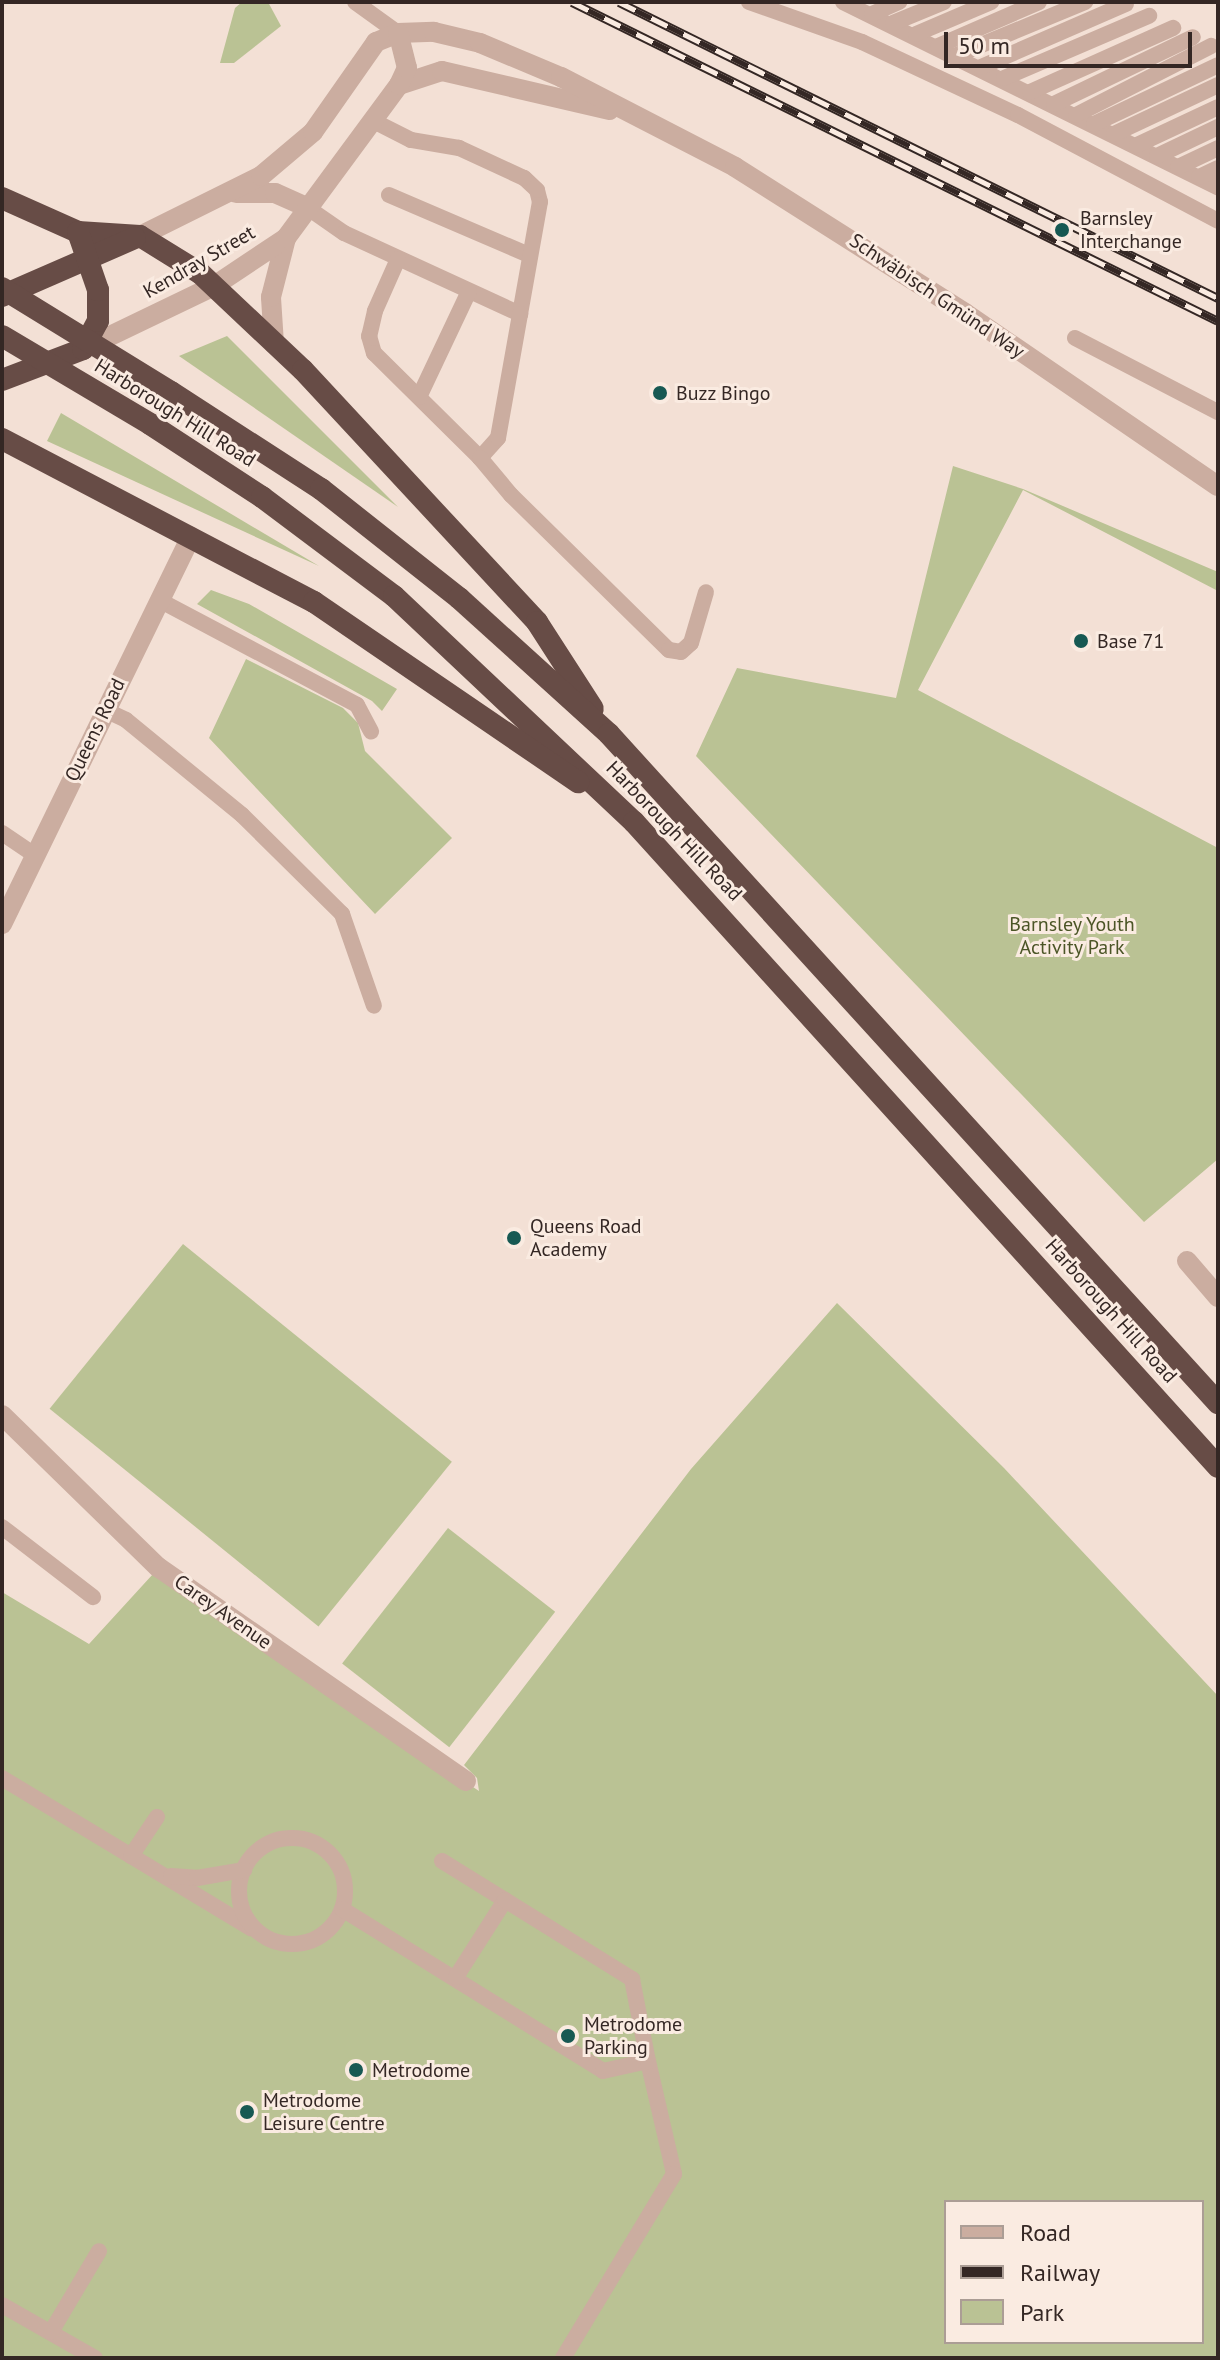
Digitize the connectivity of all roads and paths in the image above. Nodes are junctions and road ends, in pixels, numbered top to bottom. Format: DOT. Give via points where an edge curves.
graph roads {
  1 [pos="355,2"];
  2 [pos="749,2"];
  3 [pos="899,2"];
  4 [pos="944,2"];
  5 [pos="991,2"];
  6 [pos="1039,2"];
  7 [pos="1085,2"];
  8 [pos="1126,4"];
  9 [pos="857,6"];
  10 [pos="1149,16"];
  11 [pos="893,23"];
  12 [pos="1173,28"];
  13 [pos="398,33"];
  14 [pos="916,34"];
  15 [pos="1193,37"];
  16 [pos="938,46"];
  17 [pos="1211,46"];
  18 [pos="957,55"];
  19 [pos="1218,65"];
  20 [pos="981,67"];
  21 [pos="1004,78"];
  22 [pos="399,85"];
  23 [pos="1218,85"];
  24 [pos="1030,92"];
  25 [pos="1054,104"];
  26 [pos="1218,107"];
  27 [pos="1076,115"];
  28 [pos="648,119"];
  29 [pos="376,122"];
  30 [pos="1094,124"];
  31 [pos="1218,127"];
  32 [pos="1114,134"];
  33 [pos="1137,145"];
  34 [pos="1218,148"];
  35 [pos="1157,156"];
  36 [pos="1178,167"];
  37 [pos="1218,168"];
  38 [pos="1199,177"];
  39 [pos="1218,187"];
  40 [pos="230,193"];
  41 [pos="389,195"];
  42 [pos="2,198"];
  43 [pos="308,208"];
  44 [pos="1218,221"];
  45 [pos="78,232"];
  46 [pos="140,236"];
  47 [pos="286,238"];
  48 [pos="529,255"];
  49 [pos="88,259"];
  50 [pos="398,259"];
  51 [pos="214,286"];
  52 [pos="2,288"];
  53 [pos="469,291"];
  54 [pos="2,296"];
  55 [pos="520,314"];
  56 [pos="2,336"];
  57 [pos="1075,338"];
  58 [pos="274,344"];
  59 [pos="83,349"];
  60 [pos="2,380"];
  61 [pos="419,397"];
  62 [pos="1218,412"];
  63 [pos="2,439"];
  64 [pos="480,458"];
  65 [pos="1218,486"];
  66 [pos="191,537"];
  67 [pos="706,592"];
  68 [pos="159,600"];
  69 [pos="105,710"];
  70 [pos="371,731"];
  71 [pos="609,734"];
  72 [pos="634,822"];
  73 [pos="2,833"];
  74 [pos="35,855"];
  75 [pos="2,924"];
  76 [pos="374,1006"];
  77 [pos="1187,1261"];
  78 [pos="1218,1297"];
  79 [pos="1218,1403"];
  80 [pos="2,1415"];
  81 [pos="1218,1467"];
  82 [pos="2,1527"];
  83 [pos="93,1597"];
  84 [pos="2,1778"];
  85 [pos="466,1781"];
  86 [pos="157,1817"];
  87 [pos="131,1856"];
  88 [pos="442,1861"];
  89 [pos="244,1870"];
  90 [pos="165,1875"];
  91 [pos="505,1900"];
  92 [pos="342,1909"];
  93 [pos="259,1932"];
  94 [pos="456,1977"];
  95 [pos="648,2061"];
  96 [pos="99,2251"];
  97 [pos="2,2305"];
  98 [pos="51,2332"];
  99 [pos="95,2358"];
  100 [pos="563,2358"];
  1 -- 13 [label="lane"];
  2 -- 44 [label="lane" via="904,62"];
  3 -- 9 [label="lane"];
  4 -- 11 [label="lane"];
  5 -- 14 [label="lane"];
  6 -- 16 [label="lane"];
  7 -- 18 [label="lane"];
  8 -- 20 [label="lane"];
  9 -- 11 [label="lane"];
  10 -- 21 [label="lane"];
  11 -- 14 [label="lane"];
  12 -- 24 [label="lane"];
  13 -- 22 [label="street" via="407,68"];
  13 -- 28 [label="street, Schwäbisch Gmünd Way" via="434,32 480,43"];
  13 -- 40 [label="street" via="376,42 313,132 261,176"];
  14 -- 16 [label="lane"];
  15 -- 25 [label="lane"];
  16 -- 18 [label="lane"];
  17 -- 27 [label="lane"];
  18 -- 20 [label="lane"];
  19 -- 30 [label="lane"];
  20 -- 21 [label="lane"];
  21 -- 24 [label="lane"];
  22 -- 28 [label="street, Schwäbisch Gmünd Way" via="442,71 469,74"];
  22 -- 29 [label="street, Kendray Street"];
  23 -- 32 [label="lane"];
  24 -- 25 [label="lane"];
  25 -- 27 [label="lane"];
  26 -- 33 [label="lane"];
  27 -- 30 [label="lane"];
  28 -- 65 [label="street, Schwäbisch Gmünd Way" via="827,222"];
  29 -- 43 [label="street, Kendray Street"];
  29 -- 48 [label="lane" via="411,140 459,148 524,178 537,190 540,202"];
  30 -- 32 [label="lane"];
  31 -- 35 [label="lane"];
  32 -- 33 [label="lane"];
  33 -- 35 [label="lane"];
  34 -- 36 [label="lane"];
  35 -- 36 [label="lane"];
  36 -- 38 [label="lane"];
  37 -- 38 [label="lane"];
  38 -- 39 [label="lane"];
  40 -- 43 [label="street" via="275,193"];
  40 -- 46 [label="street"];
  41 -- 48 [label="lane"];
  42 -- 45 [label="highway"];
  43 -- 47 [label="street, Kendray Street"];
  43 -- 50 [label="lane" via="344,233"];
  45 -- 46 [label="highway"];
  45 -- 49 [label="highway"];
  46 -- 49 [label="highway"];
  46 -- 51 [label="highway"];
  47 -- 51 [label="street, Kendray Street"];
  47 -- 58 [label="street" via="271,297"];
  48 -- 55 [label="lane"];
  49 -- 54 [label="highway"];
  49 -- 59 [label="highway" via="98,290 98,321"];
  50 -- 53 [label="lane"];
  50 -- 61 [label="lane" via="369,336 374,353"];
  51 -- 58 [label="highway"];
  51 -- 59 [label="street, Kendray Street"];
  52 -- 71 [label="highway, Harborough Hill Road, bridge" via="321,489 459,598"];
  53 -- 55 [label="lane"];
  53 -- 61 [label="lane"];
  55 -- 64 [label="lane" via="498,438"];
  56 -- 72 [label="highway, Harborough Hill Road, bridge" via="262,497 394,596"];
  57 -- 62 [label="lane"];
  58 -- 71 [label="highway" via="537,622"];
  59 -- 60 [label="highway, Kendray Street"];
  61 -- 64 [label="lane"];
  63 -- 66 [label="highway"];
  64 -- 67 [label="lane" via="669,650 681,652 691,643"];
  66 -- 68 [label="street, Queens Road"];
  66 -- 72 [label="highway" via="314,602 402,658"];
  68 -- 69 [label="street, Queens Road"];
  68 -- 70 [label="lane" via="357,705"];
  69 -- 74 [label="street, Queens Road"];
  69 -- 76 [label="lane" via="126,720 242,815 342,914"];
  71 -- 79 [label="highway, Harborough Hill Road"];
  72 -- 81 [label="highway, Harborough Hill Road"];
  73 -- 74 [label="lane"];
  74 -- 75 [label="street, Queens Road"];
  77 -- 78 [label="street"];
  80 -- 85 [label="street, Carey Avenue" via="158,1567"];
  82 -- 83 [label="lane"];
  84 -- 87 [label="lane"];
  86 -- 87 [label="lane"];
  87 -- 90 [label="lane"];
  88 -- 91 [label="lane"];
  89 -- 90 [label="lane" via="197,1878"];
  89 -- 92 [label="lane" via="259,1850 282,1840 317,1845 342,1872"];
  89 -- 93 [label="lane" via="240,1897"];
  90 -- 93 [label="lane"];
  91 -- 94 [label="lane"];
  91 -- 95 [label="lane" via="632,1979"];
  92 -- 93 [label="lane" via="331,1928 301,1943 279,1942"];
  92 -- 94 [label="lane"];
  94 -- 95 [label="lane" via="603,2071"];
  95 -- 100 [label="lane" via="674,2174"];
  96 -- 98 [label="lane"];
  97 -- 98 [label="lane"];
  98 -- 99 [label="lane"];
}
